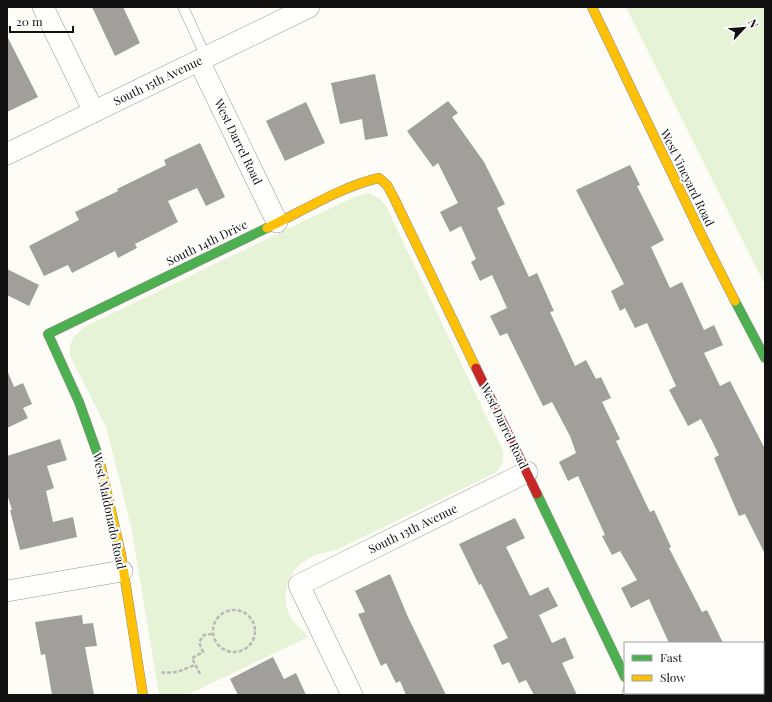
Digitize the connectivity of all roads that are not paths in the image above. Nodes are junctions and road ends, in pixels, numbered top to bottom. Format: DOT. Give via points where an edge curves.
graph roads {
  1 [pos="43,7"];
  2 [pos="183,7"];
  3 [pos="309,7"];
  4 [pos="592,7"];
  5 [pos="203,59"];
  6 [pos="94,112"];
  7 [pos="7,154"];
  8 [pos="379,178"];
  9 [pos="277,222"];
  10 [pos="48,334"];
  11 [pos="765,358"];
  12 [pos="527,472"];
  13 [pos="122,571"];
  14 [pos="7,591"];
  15 [pos="624,675"];
  16 [pos="143,695"];
  17 [pos="352,695"];
  1 -- 6 [label="street"];
  2 -- 5 [label="lane"];
  3 -- 5 [label="street, South 15th Avenue"];
  4 -- 11 [label="street, West Vineyard Road" via="702,236"];
  5 -- 6 [label="street, South 15th Avenue"];
  5 -- 9 [label="street, West Darrel Road"];
  6 -- 7 [label="street, South 15th Avenue"];
  8 -- 9 [label="street, South 14th Drive" via="356,185"];
  8 -- 12 [label="street, West Darrel Road" via="387,185 394,198"];
  9 -- 10 [label="street, South 14th Drive"];
  10 -- 13 [label="street, West Maldonado Road" via="79,402 103,470 121,554"];
  12 -- 15 [label="street, West Darrel Road"];
  12 -- 17 [label="street, South 13th Avenue" via="299,585"];
  13 -- 14 [label="street"];
  13 -- 16 [label="street, West Maldonado Road"];
}
